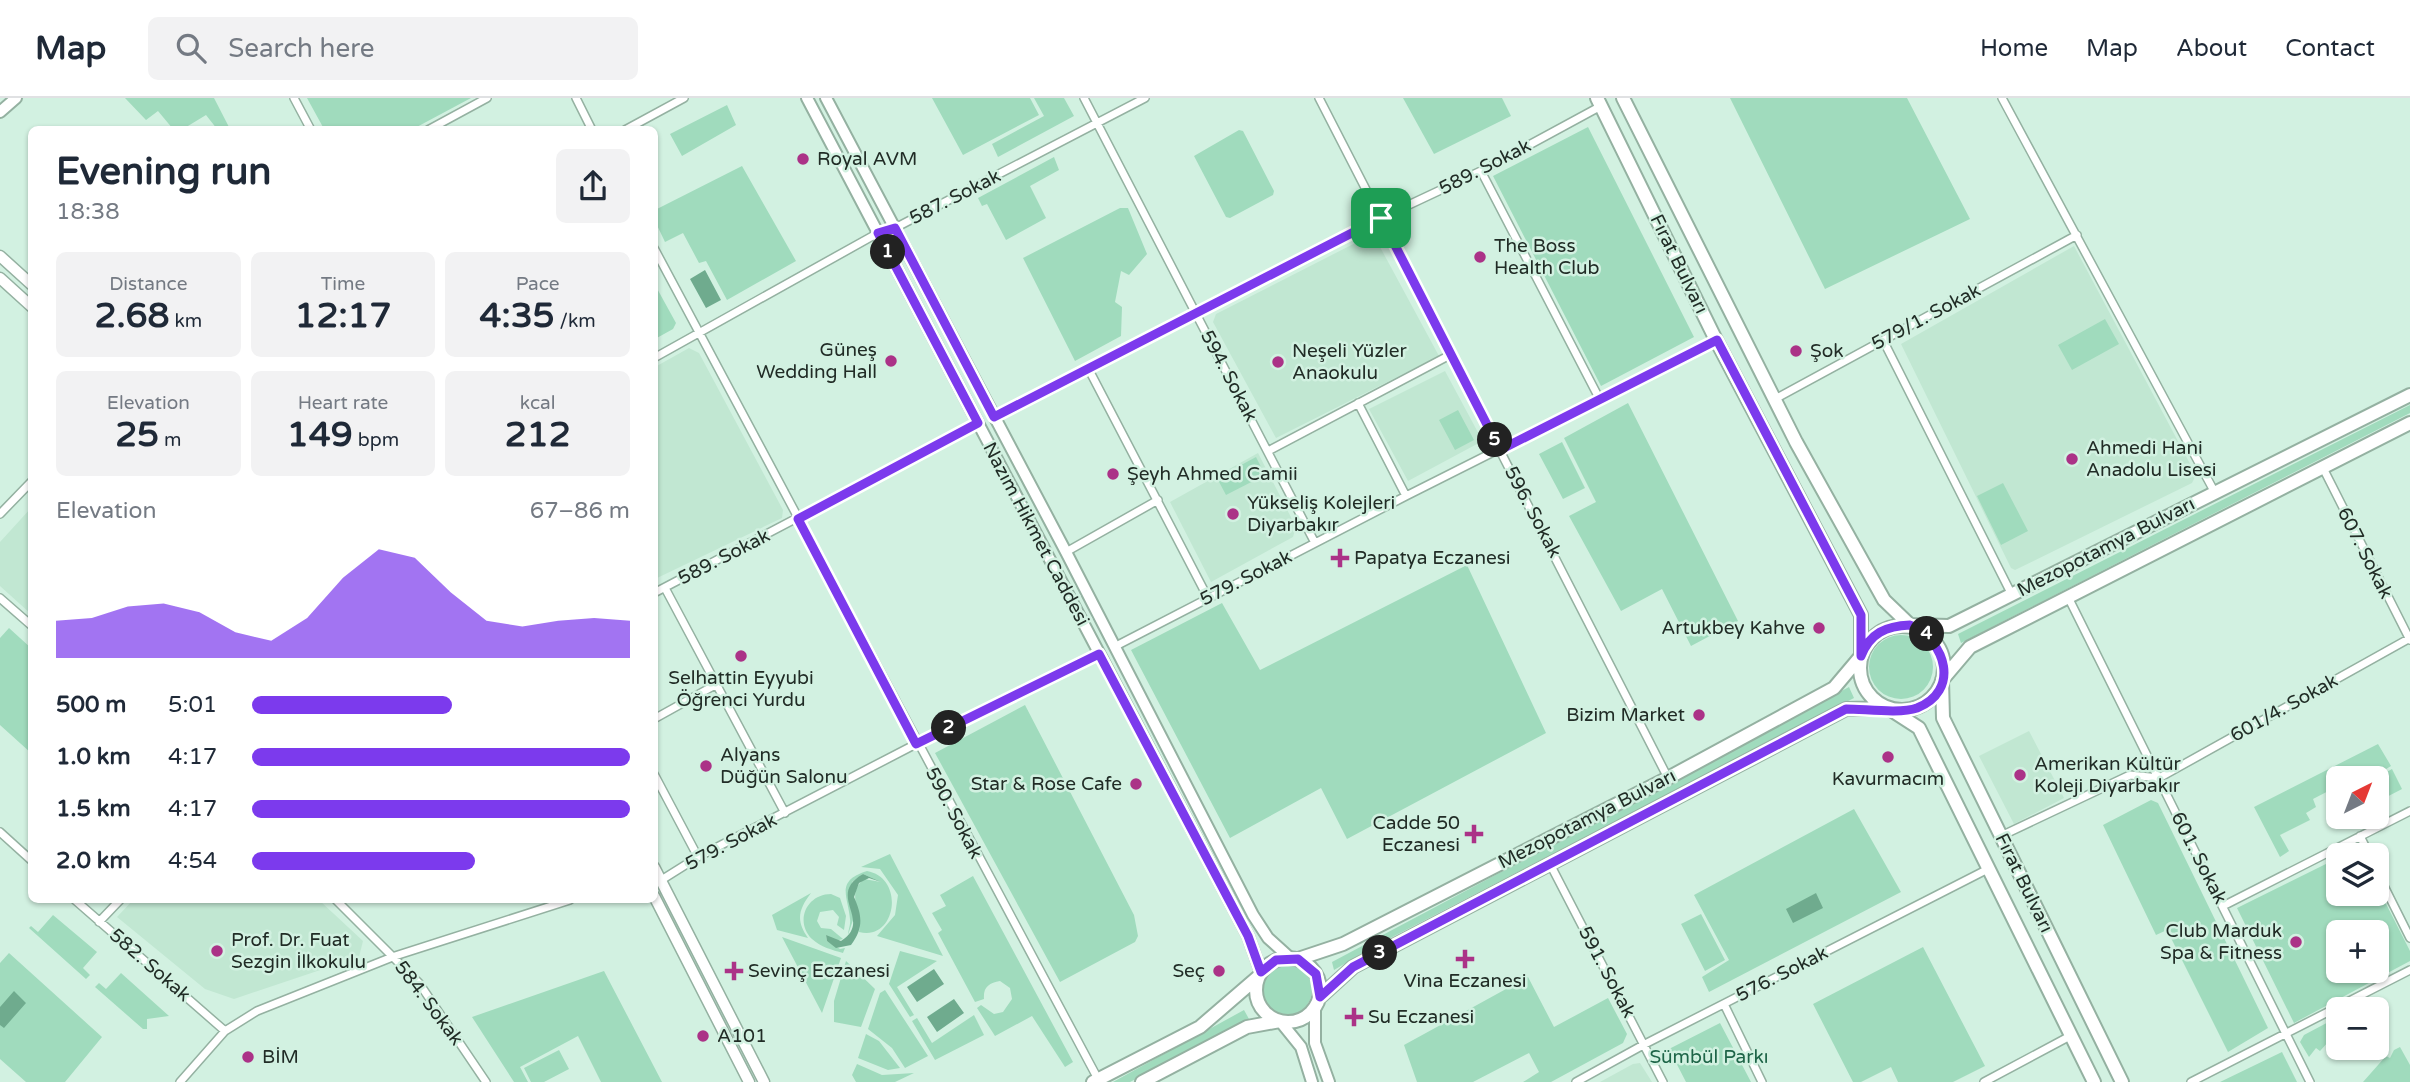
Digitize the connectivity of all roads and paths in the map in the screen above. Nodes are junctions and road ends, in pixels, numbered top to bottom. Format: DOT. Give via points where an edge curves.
graph roads {
  1 [pos="16,98"];
  2 [pos="295,98"];
  3 [pos="487,98"];
  4 [pos="576,98"];
  5 [pos="684,98"];
  6 [pos="807,98"];
  7 [pos="826,98"];
  8 [pos="1084,98"];
  9 [pos="1146,98"];
  10 [pos="1319,98"];
  11 [pos="1623,98"];
  12 [pos="2002,98"];
  13 [pos="1599,102"];
  14 [pos="0,112"];
  15 [pos="1097,123"];
  16 [pos="310,126"];
  17 [pos="435,126"];
  18 [pos="591,126"];
  19 [pos="632,126"];
  20 [pos="1481,171"];
  21 [pos="1381,218"];
  22 [pos="895,228"];
  23 [pos="878,233"];
  24 [pos="2077,235"];
  25 [pos="0,256"];
  26 [pos="658,256"];
  27 [pos="0,278"];
  28 [pos="28,281"];
  29 [pos="28,303"];
  30 [pos="1196,314"];
  31 [pos="699,334"];
  32 [pos="1717,340"];
  33 [pos="1883,340"];
  34 [pos="1450,355"];
  35 [pos="658,356"];
  36 [pos="1088,368"];
  37 [pos="2410,395"];
  38 [pos="1599,398"];
  39 [pos="1774,399"];
  40 [pos="1358,403"];
  41 [pos="994,417"];
  42 [pos="978,423"];
  43 [pos="2410,423"];
  44 [pos="1500,450"];
  45 [pos="1268,451"];
  46 [pos="2321,466"];
  47 [pos="28,485"];
  48 [pos="2214,491"];
  49 [pos="1406,496"];
  50 [pos="1157,500"];
  51 [pos="0,514"];
  52 [pos="798,519"];
  53 [pos="1315,543"];
  54 [pos="1066,552"];
  55 [pos="665,588"];
  56 [pos="658,591"];
  57 [pos="2012,595"];
  58 [pos="2068,597"];
  59 [pos="0,598"];
  60 [pos="1208,598"];
  61 [pos="28,622"];
  62 [pos="1910,625"];
  63 [pos="2410,639"];
  64 [pos="1114,648"];
  65 [pos="1099,654"];
  66 [pos="1861,656"];
  67 [pos="1942,680"];
  68 [pos="717,684"];
  69 [pos="1888,708"];
  70 [pos="658,717"];
  71 [pos="916,744"];
  72 [pos="1668,778"];
  73 [pos="2159,778"];
  74 [pos="658,782"];
  75 [pos="2410,811"];
  76 [pos="785,813"];
  77 [pos="0,832"];
  78 [pos="2001,836"];
  79 [pos="2360,836"];
  80 [pos="2364,843"];
  81 [pos="28,856"];
  82 [pos="698,857"];
  83 [pos="1549,862"];
  84 [pos="1988,869"];
  85 [pos="658,872"];
  86 [pos="663,879"];
  87 [pos="2389,896"];
  88 [pos="78,903"];
  89 [pos="117,903"];
  90 [pos="340,903"];
  91 [pos="561,903"];
  92 [pos="658,903"];
  93 [pos="2223,906"];
  94 [pos="99,922"];
  95 [pos="2410,938"];
  96 [pos="395,956"];
  97 [pos="1294,958"];
  98 [pos="2410,970"];
  99 [pos="1260,974"];
  100 [pos="1317,1003"];
  101 [pos="1724,1004"];
  102 [pos="1280,1021"];
  103 [pos="225,1031"];
  104 [pos="2285,1033"];
  105 [pos="2072,1035"];
  106 [pos="1645,1044"];
  107 [pos="1095,1081"];
  108 [pos="180,1082"];
  109 [pos="486,1082"];
  110 [pos="749,1082"];
  111 [pos="764,1082"];
  112 [pos="1142,1082"];
  113 [pos="1312,1082"];
  114 [pos="1329,1082"];
  115 [pos="1576,1082"];
  116 [pos="1663,1082"];
  117 [pos="1762,1082"];
  118 [pos="1984,1082"];
  119 [pos="2094,1082"];
  120 [pos="2122,1082"];
  121 [pos="2191,1082"];
  122 [pos="2310,1082"];
  1 -- 14 [label="main road"];
  2 -- 16 [label="street"];
  3 -- 17 [label="street"];
  4 -- 18 [label="street"];
  5 -- 19 [label="street"];
  6 -- 23 [label="main road, Nazım Hikmet Caddesi"];
  7 -- 22 [label="main road, Nazım Hikmet Caddesi"];
  8 -- 15 [label="street, 594. Sokak"];
  9 -- 15 [label="street, 587. Sokak"];
  10 -- 21 [label="street, 596. Sokak"];
  11 -- 39 [label="main road, Fırat Bulvarı"];
  12 -- 24 [label="street"];
  13 -- 20 [label="street, 589. Sokak"];
  13 -- 32 [label="main road, Fırat Bulvarı"];
  15 -- 22 [label="street, 587. Sokak"];
  15 -- 30 [label="street, 594. Sokak"];
  20 -- 21 [label="street, 589. Sokak"];
  20 -- 38 [label="street"];
  21 -- 30 [label="street, 589. Sokak"];
  21 -- 34 [label="street, 596. Sokak"];
  22 -- 23 [label="street, 587. Sokak"];
  22 -- 41 [label="main road, Nazım Hikmet Caddesi"];
  23 -- 31 [label="street, 587. Sokak"];
  23 -- 42 [label="main road, Nazım Hikmet Caddesi"];
  24 -- 33 [label="street, 579/1. Sokak"];
  24 -- 48 [label="street"];
  25 -- 28 [label="street"];
  26 -- 31 [label="street, 590. Sokak"];
  27 -- 29 [label="street"];
  30 -- 36 [label="street, 589. Sokak"];
  30 -- 45 [label="street, 594. Sokak"];
  31 -- 35 [label="street, 587. Sokak"];
  31 -- 52 [label="street, 590. Sokak"];
  32 -- 38 [label="street, 579. Sokak"];
  32 -- 66 [label="main road, Fırat Bulvarı" via="1861,615"];
  33 -- 39 [label="street, 579/1. Sokak"];
  33 -- 57 [label="street"];
  34 -- 40 [label="street"];
  34 -- 44 [label="street, 596. Sokak"];
  36 -- 41 [label="street, 589. Sokak"];
  36 -- 50 [label="street"];
  37 -- 48 [label="main road, Mezopotamya Bulvarı"];
  38 -- 44 [label="street, 579. Sokak"];
  39 -- 62 [label="main road, Fırat Bulvarı" via="1884,600"];
  40 -- 45 [label="street"];
  40 -- 49 [label="street"];
  41 -- 54 [label="main road, Nazım Hikmet Caddesi"];
  42 -- 52 [label="street, 589. Sokak"];
  42 -- 65 [label="main road, Nazım Hikmet Caddesi"];
  43 -- 46 [label="main road, Mezopotamya Bulvarı"];
  44 -- 49 [label="street, 579. Sokak"];
  44 -- 72 [label="street, 596. Sokak"];
  45 -- 53 [label="street, 594. Sokak"];
  46 -- 58 [label="main road, Mezopotamya Bulvarı"];
  46 -- 63 [label="street, 607. Sokak"];
  47 -- 51 [label="street"];
  48 -- 57 [label="main road, Mezopotamya Bulvarı"];
  49 -- 53 [label="street, 579. Sokak"];
  50 -- 54 [label="street"];
  50 -- 60 [label="street"];
  52 -- 55 [label="street, 589. Sokak"];
  52 -- 71 [label="street, 590. Sokak"];
  53 -- 60 [label="street, 579. Sokak"];
  54 -- 64 [label="main road, Nazım Hikmet Caddesi"];
  55 -- 56 [label="street, 589. Sokak"];
  55 -- 68 [label="street"];
  57 -- 62 [label="main road, Mezopotamya Bulvarı" via="1949,626"];
  58 -- 67 [label="main road, Mezopotamya Bulvarı" via="1970,647"];
  58 -- 73 [label="street, 601. Sokak"];
  59 -- 61 [label="street"];
  60 -- 64 [label="street, 579. Sokak"];
  62 -- 66 [label="main road" via="1874,635"];
  62 -- 67 [label="main road" via="1934,640 1944,666"];
  63 -- 73 [label="street, 601/4. Sokak"];
  64 -- 97 [label="main road, Nazım Hikmet Caddesi" via="1253,915 1268,938"];
  65 -- 71 [label="street, 579. Sokak"];
  65 -- 99 [label="main road, Nazım Hikmet Caddesi" via="1248,936"];
  66 -- 69 [label="main road" via="1861,682 1868,694"];
  66 -- 72 [label="main road, Mezopotamya Bulvarı" via="1834,688"];
  67 -- 69 [label="main road" via="1937,692 1916,708"];
  67 -- 78 [label="main road, Fırat Bulvarı" via="1943,718"];
  68 -- 70 [label="street"];
  68 -- 76 [label="street"];
  69 -- 83 [label="main road, Mezopotamya Bulvarı" via="1846,709"];
  69 -- 84 [label="main road, Fırat Bulvarı" via="1919,729"];
  71 -- 76 [label="street, 579. Sokak"];
  71 -- 107 [label="street, 590. Sokak"];
  72 -- 97 [label="main road, Mezopotamya Bulvarı" via="1343,944"];
  73 -- 78 [label="street" via="2130,775"];
  73 -- 93 [label="street, 601. Sokak"];
  74 -- 82 [label="street"];
  75 -- 79 [label="street"];
  76 -- 82 [label="street, 579. Sokak"];
  77 -- 81 [label="street"];
  78 -- 120 [label="main road, Fırat Bulvarı"];
  79 -- 80 [label="street"];
  79 -- 93 [label="street"];
  82 -- 86 [label="street, 579. Sokak"];
  83 -- 100 [label="main road, Mezopotamya Bulvarı" via="1353,967"];
  83 -- 106 [label="street, 591. Sokak"];
  84 -- 101 [label="street, 576. Sokak"];
  84 -- 105 [label="main road, Fırat Bulvarı"];
  85 -- 86 [label="street"];
  86 -- 111 [label="street"];
  87 -- 95 [label="street"];
  88 -- 94 [label="street, 582. Sokak"];
  89 -- 94 [label="street"];
  90 -- 96 [label="street, 584. Sokak"];
  91 -- 96 [label="street"];
  92 -- 110 [label="street"];
  93 -- 104 [label="street, 601. Sokak"];
  94 -- 103 [label="street, 582. Sokak"];
  96 -- 103 [label="street" via="257,1010"];
  96 -- 109 [label="street, 584. Sokak" via="419,983"];
  97 -- 99 [label="main road" via="1276,960"];
  97 -- 100 [label="main road" via="1316,974"];
  98 -- 104 [label="street"];
  99 -- 102 [label="main road" via="1259,1004"];
  99 -- 107 [label="main road" via="1200,1027"];
  100 -- 102 [label="main road" via="1299,1020"];
  100 -- 114 [label="main road" via="1315,1043"];
  101 -- 106 [label="street, 576. Sokak"];
  101 -- 117 [label="street"];
  102 -- 112 [label="main road" via="1247,1027"];
  102 -- 113 [label="main road" via="1301,1047"];
  103 -- 108 [label="street"];
  104 -- 121 [label="street"];
  104 -- 122 [label="street, 601. Sokak"];
  105 -- 118 [label="street"];
  105 -- 119 [label="main road, Fırat Bulvarı"];
  106 -- 115 [label="street, 576. Sokak"];
  106 -- 116 [label="street, 591. Sokak"];
}
